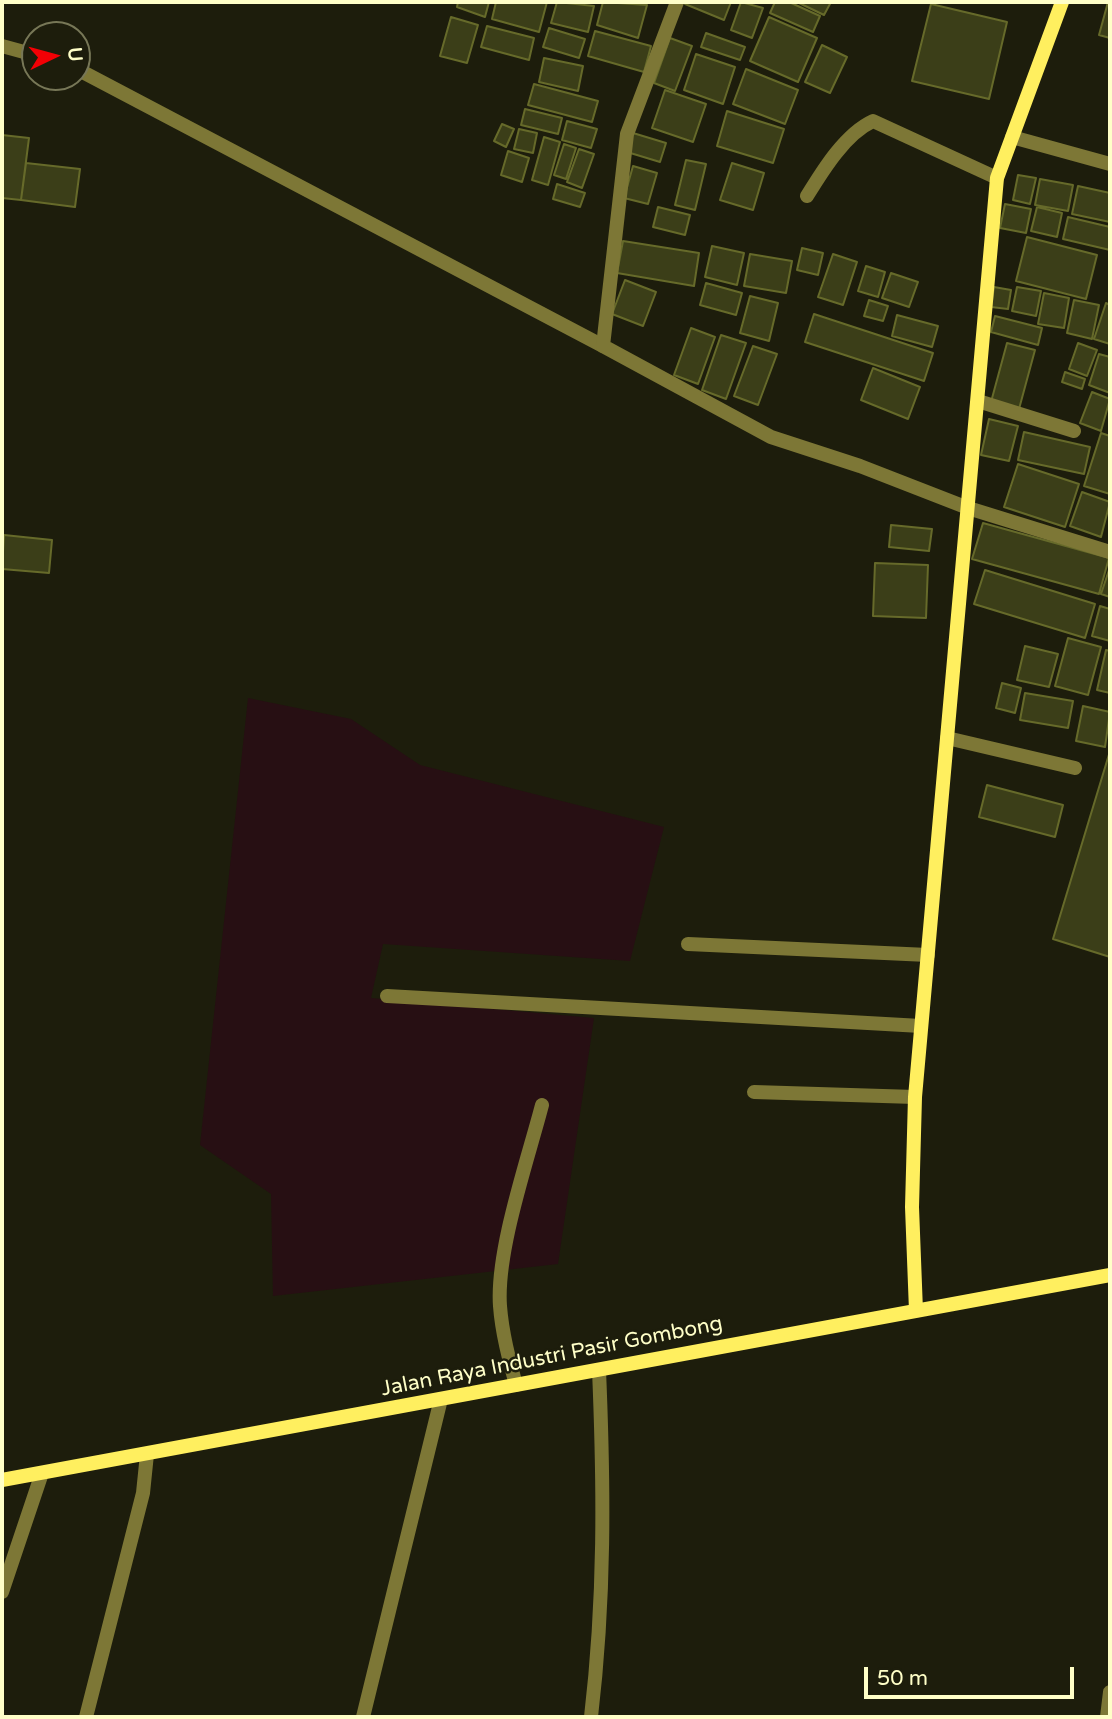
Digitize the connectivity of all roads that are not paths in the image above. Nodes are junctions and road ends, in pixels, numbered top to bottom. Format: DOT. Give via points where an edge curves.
graph roads {
  1 [pos="677,2"];
  2 [pos="1062,2"];
  3 [pos="2,46"];
  4 [pos="21,51"];
  5 [pos="91,76"];
  6 [pos="1012,137"];
  7 [pos="1110,164"];
  8 [pos="997,177"];
  9 [pos="807,195"];
  10 [pos="603,346"];
  11 [pos="978,401"];
  12 [pos="1074,432"];
  13 [pos="968,508"];
  14 [pos="1110,552"];
  15 [pos="947,738"];
  16 [pos="1075,768"];
  17 [pos="688,944"];
  18 [pos="928,955"];
  19 [pos="387,996"];
  20 [pos="921,1026"];
  21 [pos="754,1091"];
  22 [pos="915,1097"];
  23 [pos="542,1105"];
  24 [pos="1110,1275"];
  25 [pos="916,1311"];
  26 [pos="599,1370"];
  27 [pos="516,1385"];
  28 [pos="441,1399"];
  29 [pos="147,1454"];
  30 [pos="42,1473"];
  31 [pos="2,1480"];
  32 [pos="2,1592"];
  33 [pos="1110,1692"];
  34 [pos="86,1717"];
  35 [pos="363,1717"];
  36 [pos="591,1717"];
  37 [pos="1107,1717"];
  1 -- 10 [label="street" via="626,134"];
  2 -- 6 [label="main road"];
  3 -- 4 [label="street"];
  5 -- 10 [label="street"];
  6 -- 7 [label="street"];
  6 -- 8 [label="main road"];
  8 -- 9 [label="street" via="873,121 853,136"];
  8 -- 11 [label="main road"];
  10 -- 13 [label="street" via="771,438"];
  11 -- 12 [label="street"];
  11 -- 13 [label="main road"];
  13 -- 14 [label="street"];
  13 -- 15 [label="main road"];
  15 -- 16 [label="street"];
  15 -- 18 [label="main road"];
  17 -- 18 [label="street"];
  18 -- 20 [label="main road"];
  19 -- 20 [label="street"];
  20 -- 22 [label="main road"];
  21 -- 22 [label="street"];
  22 -- 25 [label="main road" via="912,1207"];
  23 -- 27 [label="street" via="506,1247 499,1303"];
  24 -- 25 [label="main road, Jalan Raya Industri Pasir Gombong"];
  25 -- 26 [label="main road, Jalan Raya Industri Pasir Gombong"];
  26 -- 27 [label="main road, Jalan Raya Industri Pasir Gombong"];
  26 -- 36 [label="street" via="604,1546"];
  27 -- 28 [label="main road, Jalan Raya Industri Pasir Gombong"];
  28 -- 29 [label="main road, Jalan Raya Industri Pasir Gombong"];
  28 -- 35 [label="street"];
  29 -- 30 [label="main road, Jalan Raya Industri Pasir Gombong"];
  29 -- 34 [label="street" via="143,1493"];
  30 -- 31 [label="main road, Jalan Raya Industri Pasir Gombong"];
  30 -- 32 [label="street"];
  33 -- 37 [label="street"];
}
